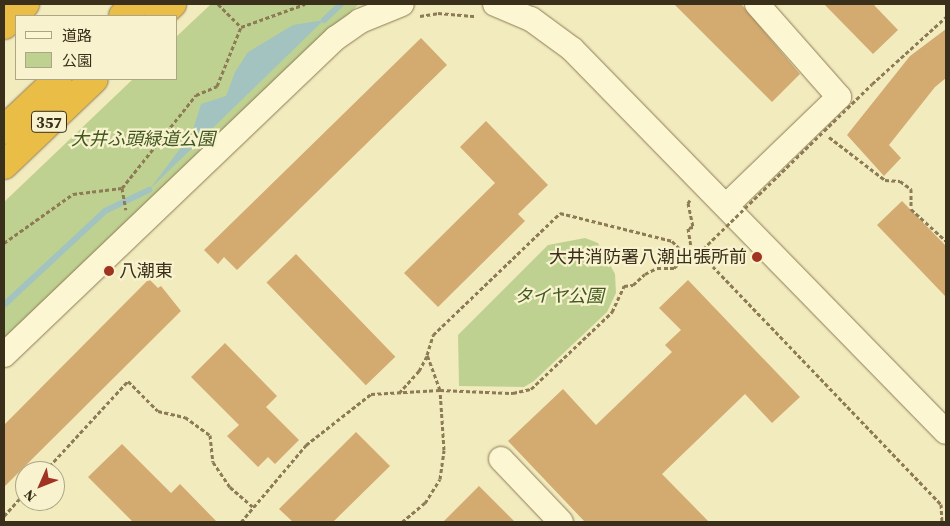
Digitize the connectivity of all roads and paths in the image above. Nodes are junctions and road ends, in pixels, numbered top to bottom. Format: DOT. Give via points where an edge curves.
graph roads {
  1 [pos="19,4"];
  2 [pos="25,4"];
  3 [pos="136,4"];
  4 [pos="172,4"];
  5 [pos="218,4"];
  6 [pos="305,4"];
  7 [pos="757,4"];
  8 [pos="503,9"];
  9 [pos="408,11"];
  10 [pos="124,15"];
  11 [pos="160,15"];
  12 [pos="4,17"];
  13 [pos="946,17"];
  14 [pos="4,25"];
  15 [pos="241,27"];
  16 [pos="57,80"];
  17 [pos="93,80"];
  18 [pos="4,130"];
  19 [pos="822,133"];
  20 [pos="4,165"];
  21 [pos="122,188"];
  22 [pos="688,203"];
  23 [pos="726,206"];
  24 [pos="127,211"];
  25 [pos="946,241"];
  26 [pos="4,243"];
  27 [pos="699,252"];
  28 [pos="692,254"];
  29 [pos="687,256"];
  30 [pos="4,355"];
  31 [pos="427,355"];
  32 [pos="440,390"];
  33 [pos="399,393"];
  34 [pos="946,432"];
  35 [pos="501,458"];
  36 [pos="54,461"];
  37 [pos="15,504"];
  38 [pos="253,507"];
  39 [pos="4,516"];
  40 [pos="555,520"];
  41 [pos="241,522"];
  42 [pos="402,522"];
  43 [pos="942,522"];
  1 -- 12 [label="highway"];
  2 -- 14 [label="highway"];
  3 -- 10 [label="highway"];
  4 -- 11 [label="highway"];
  5 -- 15 [label="path"];
  6 -- 15 [label="path"];
  7 -- 23 [label="street" via="839,97"];
  8 -- 9 [label="path" via="438,13"];
  8 -- 23 [label="street" via="572,49"];
  9 -- 30 [label="street" via="374,14 336,38"];
  13 -- 19 [label="path, bridge"];
  15 -- 21 [label="path" via="217,86 196,95"];
  16 -- 18 [label="highway"];
  17 -- 20 [label="highway, 357"];
  19 -- 25 [label="path" via="857,155 885,180 900,181 911,188 912,209"];
  19 -- 27 [label="path, bridge"];
  21 -- 24 [label="path"];
  21 -- 26 [label="path" via="73,194"];
  22 -- 28 [label="path" via="693,228 688,228"];
  23 -- 34 [label="street"];
  27 -- 28 [label="path"];
  27 -- 43 [label="path" via="941,504"];
  28 -- 29 [label="path"];
  29 -- 31 [label="path" via="672,241 560,213 433,335"];
  29 -- 32 [label="path" via="674,268 657,268 633,286 624,286 612,312 531,389 513,393"];
  31 -- 32 [label="path"];
  31 -- 33 [label="path" via="419,371"];
  32 -- 33 [label="path"];
  32 -- 42 [label="path" via="444,450 440,479 425,504"];
  33 -- 38 [label="path" via="371,394 345,413 306,445"];
  35 -- 40 [label="street"];
  36 -- 38 [label="path" via="128,381 158,411 185,417 210,435 213,462 230,488"];
  37 -- 39 [label="path"];
  38 -- 41 [label="path"];
}
